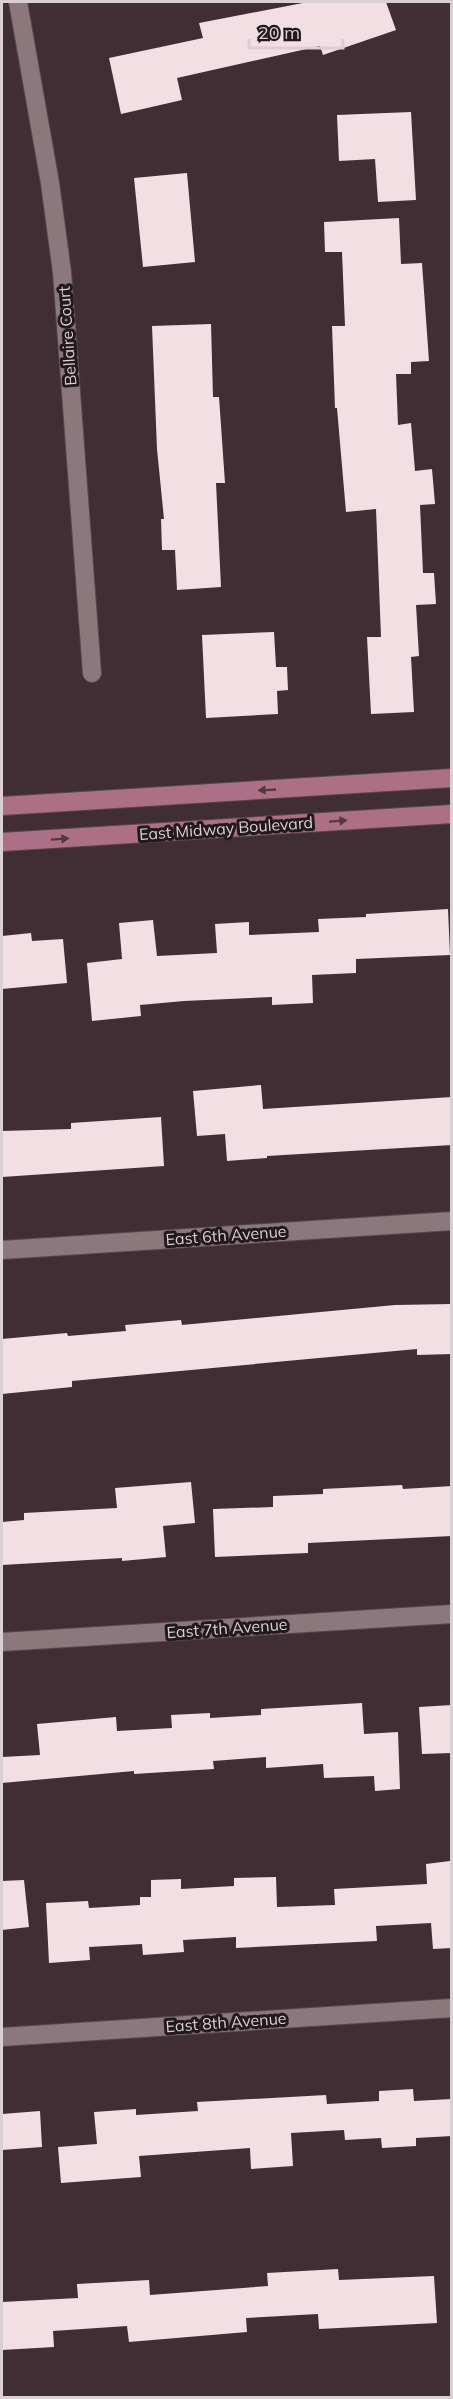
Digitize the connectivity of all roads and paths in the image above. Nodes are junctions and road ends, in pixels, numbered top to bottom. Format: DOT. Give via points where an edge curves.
graph roads {
  1 [pos="18,2"];
  2 [pos="92,673"];
  3 [pos="452,778"];
  4 [pos="2,806"];
  5 [pos="452,814"];
  6 [pos="2,842"];
  7 [pos="452,1221"];
  8 [pos="2,1250"];
  9 [pos="452,1614"];
  10 [pos="2,1642"];
  11 [pos="452,2008"];
  12 [pos="2,2037"];
  1 -- 2 [label="street, Bellaire Court" via="62,272"];
  3 -- 4 [label="main road, East Midway Boulevard, one-way"];
  6 -- 5 [label="main road, East Midway Boulevard, one-way"];
  7 -- 8 [label="street, East 6th Avenue"];
  9 -- 10 [label="street, East 7th Avenue"];
  11 -- 12 [label="street, East 8th Avenue"];
}
